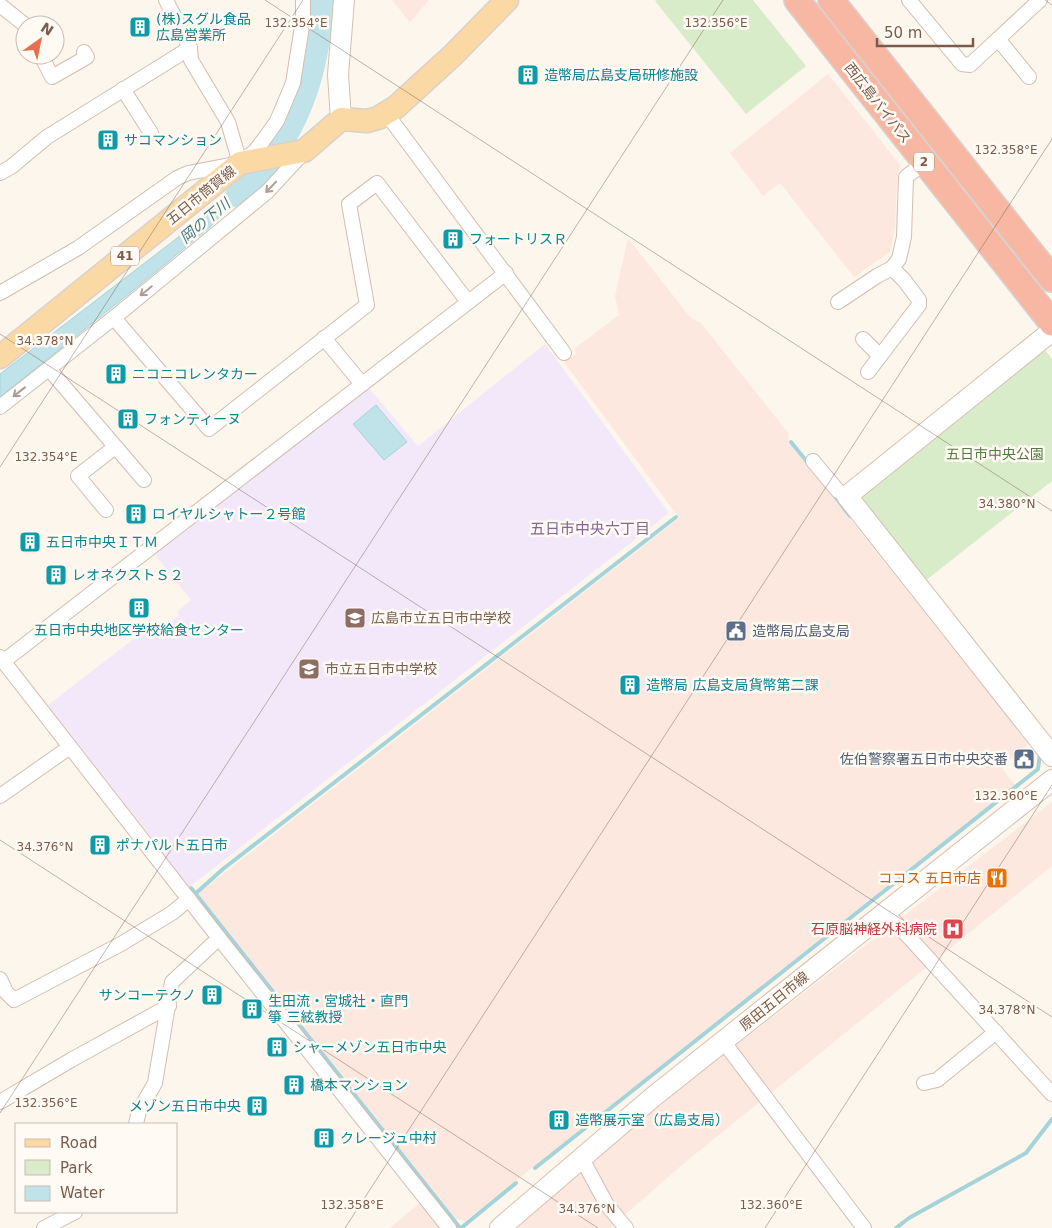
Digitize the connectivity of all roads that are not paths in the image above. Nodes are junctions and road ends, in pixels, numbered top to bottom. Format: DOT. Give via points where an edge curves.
graph roads {
  1 [pos="166,0"];
  2 [pos="303,0"];
  3 [pos="344,0"];
  4 [pos="507,0"];
  5 [pos="797,0"];
  6 [pos="807,0"];
  7 [pos="831,0"];
  8 [pos="844,0"];
  9 [pos="909,0"];
  10 [pos="1040,0"];
  11 [pos="0,5"];
  12 [pos="15,17"];
  13 [pos="998,39"];
  14 [pos="190,48"];
  15 [pos="84,52"];
  16 [pos="46,65"];
  17 [pos="1029,77"];
  18 [pos="123,89"];
  19 [pos="386,113"];
  20 [pos="342,119"];
  21 [pos="151,134"];
  22 [pos="299,152"];
  23 [pos="247,162"];
  24 [pos="925,162"];
  25 [pos="0,173"];
  26 [pos="1052,262"];
  27 [pos="892,268"];
  28 [pos="506,273"];
  29 [pos="1052,279"];
  30 [pos="0,293"];
  31 [pos="468,302"];
  32 [pos="838,302"];
  33 [pos="1052,310"];
  34 [pos="114,318"];
  35 [pos="1052,323"];
  36 [pos="1052,332"];
  37 [pos="324,338"];
  38 [pos="863,339"];
  39 [pos="564,353"];
  40 [pos="880,356"];
  41 [pos="0,357"];
  42 [pos="49,368"];
  43 [pos="868,372"];
  44 [pos="362,384"];
  45 [pos="0,408"];
  46 [pos="115,447"];
  47 [pos="813,461"];
  48 [pos="144,480"];
  49 [pos="846,496"];
  50 [pos="106,510"];
  51 [pos="2,659"];
  52 [pos="70,747"];
  53 [pos="1052,756"];
  54 [pos="1052,780"];
  55 [pos="0,796"];
  56 [pos="189,899"];
  57 [pos="886,912"];
  58 [pos="219,938"];
  59 [pos="0,979"];
  60 [pos="168,1006"];
  61 [pos="996,1032"];
  62 [pos="723,1041"];
  63 [pos="924,1083"];
  64 [pos="1052,1094"];
  65 [pos="0,1102"];
  66 [pos="136,1123"];
  67 [pos="579,1159"];
  68 [pos="73,1213"];
  69 [pos="44,1228"];
  70 [pos="449,1228"];
  71 [pos="500,1228"];
  72 [pos="626,1228"];
  73 [pos="864,1228"];
  1 -- 14 [label="street"];
  2 -- 23 [label="street" via="300,48 285,104 277,121"];
  3 -- 20 [label="street" via="338,75"];
  4 -- 19 [label="main road" via="423,84"];
  5 -- 24 [label="highway, 西広島バイパス / 2"];
  6 -- 33 [label="highway, 西広島バイパス / 2"];
  7 -- 29 [label="highway, 西広島バイパス / 2"];
  8 -- 26 [label="highway"];
  9 -- 13 [label="street" via="962,64 970,65"];
  10 -- 13 [label="street"];
  11 -- 12 [label="street"];
  13 -- 17 [label="street"];
  14 -- 18 [label="street"];
  14 -- 23 [label="street" via="191,60 228,122"];
  15 -- 16 [label="street" via="87,57 52,77"];
  18 -- 21 [label="street"];
  18 -- 25 [label="street" via="47,137"];
  19 -- 20 [label="main road" via="367,121"];
  19 -- 28 [label="street"];
  20 -- 22 [label="main road"];
  22 -- 23 [label="main road, 五日市筒賀線 / 41"];
  22 -- 34 [label="street, one-way" via="267,192"];
  23 -- 30 [label="street" via="177,178 85,244"];
  23 -- 41 [label="main road, 五日市筒賀線 / 41"];
  24 -- 27 [label="street" via="906,177 904,236 899,259"];
  24 -- 35 [label="highway, 西広島バイパス / 2"];
  27 -- 32 [label="street"];
  27 -- 40 [label="street" via="920,300"];
  28 -- 31 [label="street"];
  28 -- 39 [label="street"];
  31 -- 37 [label="street" via="377,182 349,204 367,305"];
  31 -- 44 [label="street"];
  34 -- 37 [label="street" via="209,429"];
  34 -- 42 [label="street"];
  36 -- 49 [label="street"];
  37 -- 44 [label="street"];
  38 -- 40 [label="street"];
  40 -- 43 [label="street"];
  42 -- 45 [label="street, one-way"];
  42 -- 46 [label="street"];
  44 -- 51 [label="street"];
  46 -- 48 [label="street"];
  46 -- 50 [label="street" via="78,476"];
  47 -- 49 [label="street"];
  49 -- 53 [label="street"];
  51 -- 52 [label="street"];
  52 -- 55 [label="street"];
  52 -- 56 [label="street"];
  54 -- 57 [label="street, 原田五日市線"];
  56 -- 58 [label="street"];
  56 -- 59 [label="street" via="120,944 14,1000"];
  57 -- 61 [label="street"];
  57 -- 62 [label="street, 原田五日市線"];
  58 -- 60 [label="street" via="172,982"];
  58 -- 70 [label="street"];
  60 -- 65 [label="street"];
  60 -- 66 [label="street" via="155,1083"];
  61 -- 63 [label="street" via="937,1080"];
  61 -- 64 [label="street"];
  62 -- 67 [label="street, 原田五日市線"];
  62 -- 73 [label="street"];
  67 -- 71 [label="street, 原田五日市線"];
  67 -- 72 [label="street" via="607,1205"];
  68 -- 69 [label="street"];
}
